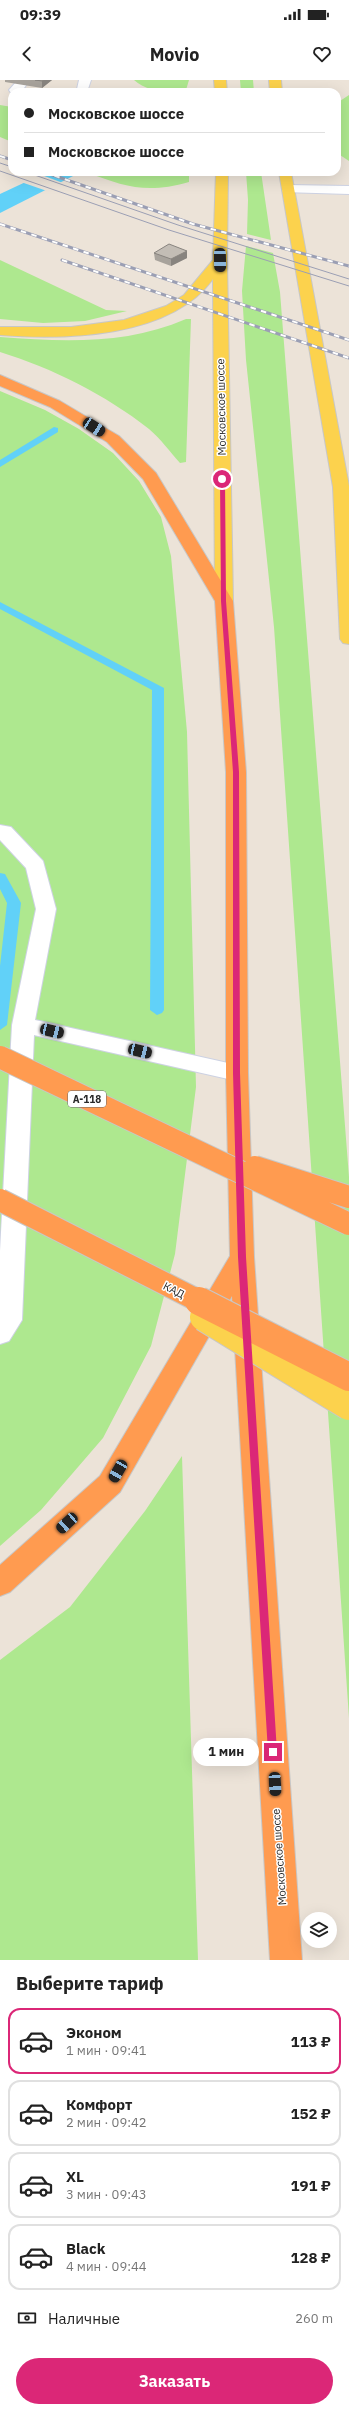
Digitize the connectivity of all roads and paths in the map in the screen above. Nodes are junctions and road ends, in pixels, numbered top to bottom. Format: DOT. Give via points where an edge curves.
graph roads {
  1 [pos="222,176"];
  2 [pos="286,176"];
  3 [pos="288,189"];
  4 [pos="349,190"];
  5 [pos="220,260"];
  6 [pos="0,331"];
  7 [pos="0,380"];
  8 [pos="345,494"];
  9 [pos="224,601"];
  10 [pos="349,639"];
  11 [pos="0,831"];
  12 [pos="22,1025"];
  13 [pos="0,1057"];
  14 [pos="237,1073"];
  15 [pos="173,1141"];
  16 [pos="349,1197"];
  17 [pos="0,1200"];
  18 [pos="349,1224"];
  19 [pos="95,1250"];
  20 [pos="242,1257"];
  21 [pos="0,1334"];
  22 [pos="349,1378"];
  23 [pos="349,1406"];
  24 [pos="0,1583"];
  25 [pos="286,1960"];
  1 -- 5 [label="main road, Московское шоссе"];
  2 -- 3 [label="main road"];
  3 -- 4 [label="lane"];
  3 -- 8 [label="main road"];
  5 -- 6 [label="main road" via="204,284 193,294 161,312 126,323 94,329"];
  5 -- 9 [label="main road, Московское шоссе"];
  7 -- 9 [label="highway" via="24,389 85,420 118,444 150,476"];
  8 -- 10 [label="main road"];
  9 -- 14 [label="highway, Московское шоссе" via="236,772"];
  11 -- 12 [label="lane" via="4,832 36,866 46,909"];
  12 -- 14 [label="lane"];
  12 -- 21 [label="lane" via="8,1320"];
  13 -- 15 [label="highway, А-118, bridge"];
  14 -- 20 [label="highway, Московское шоссе"];
  15 -- 16 [label="highway, bridge"];
  15 -- 18 [label="highway, А-118, bridge"];
  17 -- 19 [label="highway, КАД, bridge"];
  19 -- 22 [label="highway, КАД, bridge"];
  19 -- 23 [label="main road, bridge"];
  20 -- 24 [label="highway" via="110,1484"];
  20 -- 25 [label="highway, Московское шоссе"];
}
